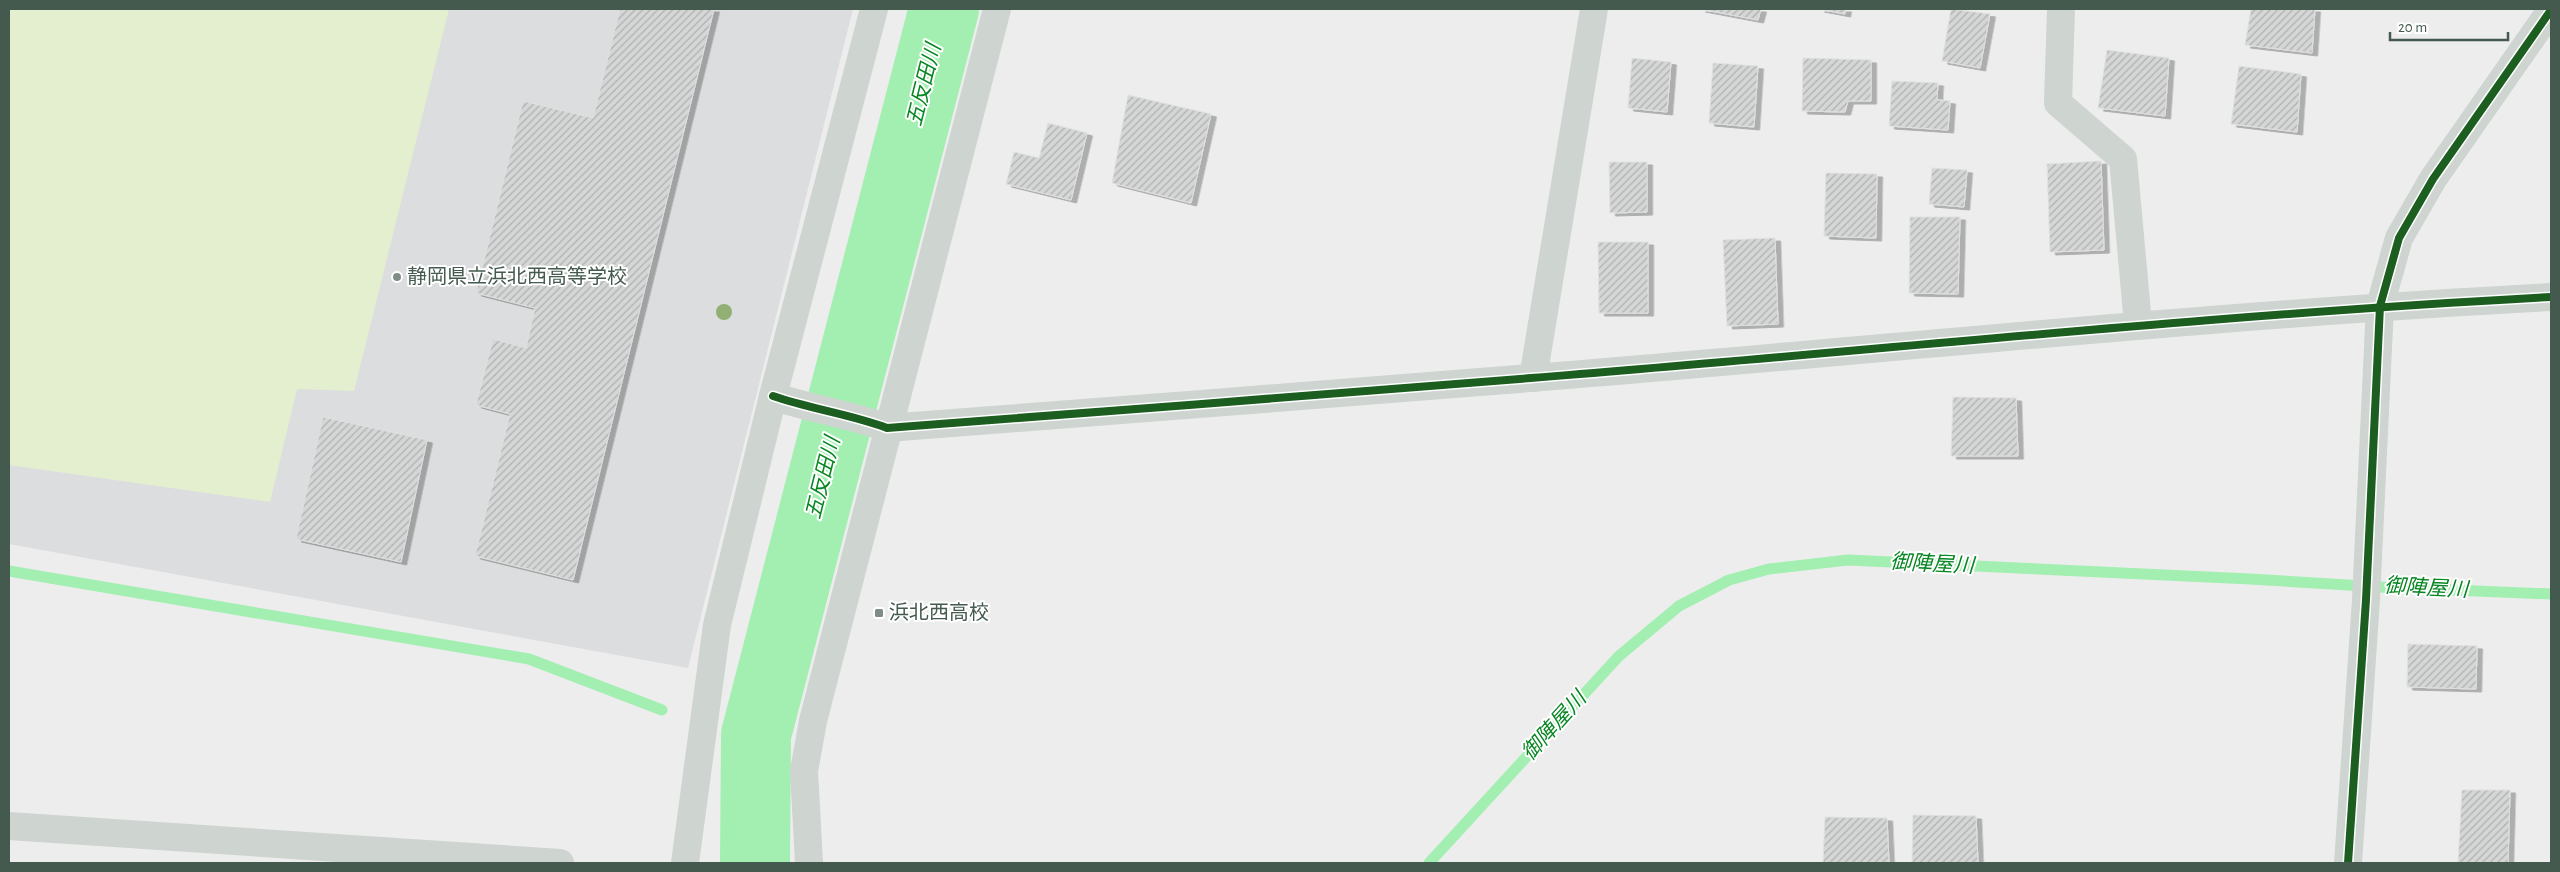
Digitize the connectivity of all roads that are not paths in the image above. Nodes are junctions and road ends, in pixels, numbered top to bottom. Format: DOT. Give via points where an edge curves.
graph roads {
  1 [pos="874,9"];
  2 [pos="997,9"];
  3 [pos="1594,9"];
  4 [pos="2061,9"];
  5 [pos="2551,10"];
  6 [pos="2551,296"];
  7 [pos="2380,306"];
  8 [pos="2138,324"];
  9 [pos="1533,378"];
  10 [pos="773,396"];
  11 [pos="877,424"];
  12 [pos="9,826"];
  13 [pos="560,863"];
  14 [pos="685,863"];
  15 [pos="809,863"];
  16 [pos="2348,863"];
  1 -- 10 [label="street"];
  2 -- 11 [label="street"];
  3 -- 9 [label="street"];
  4 -- 8 [label="street" via="2058,103 2123,158"];
  5 -- 7 [label="street" via="2432,179 2399,238"];
  6 -- 7 [label="street"];
  7 -- 8 [label="street"];
  7 -- 16 [label="street" via="2367,588"];
  8 -- 9 [label="street"];
  9 -- 11 [label="street"];
  10 -- 11 [label="street" via="803,407"];
  10 -- 14 [label="street" via="716,625"];
  11 -- 15 [label="street" via="804,772"];
  12 -- 13 [label="street"];
}
